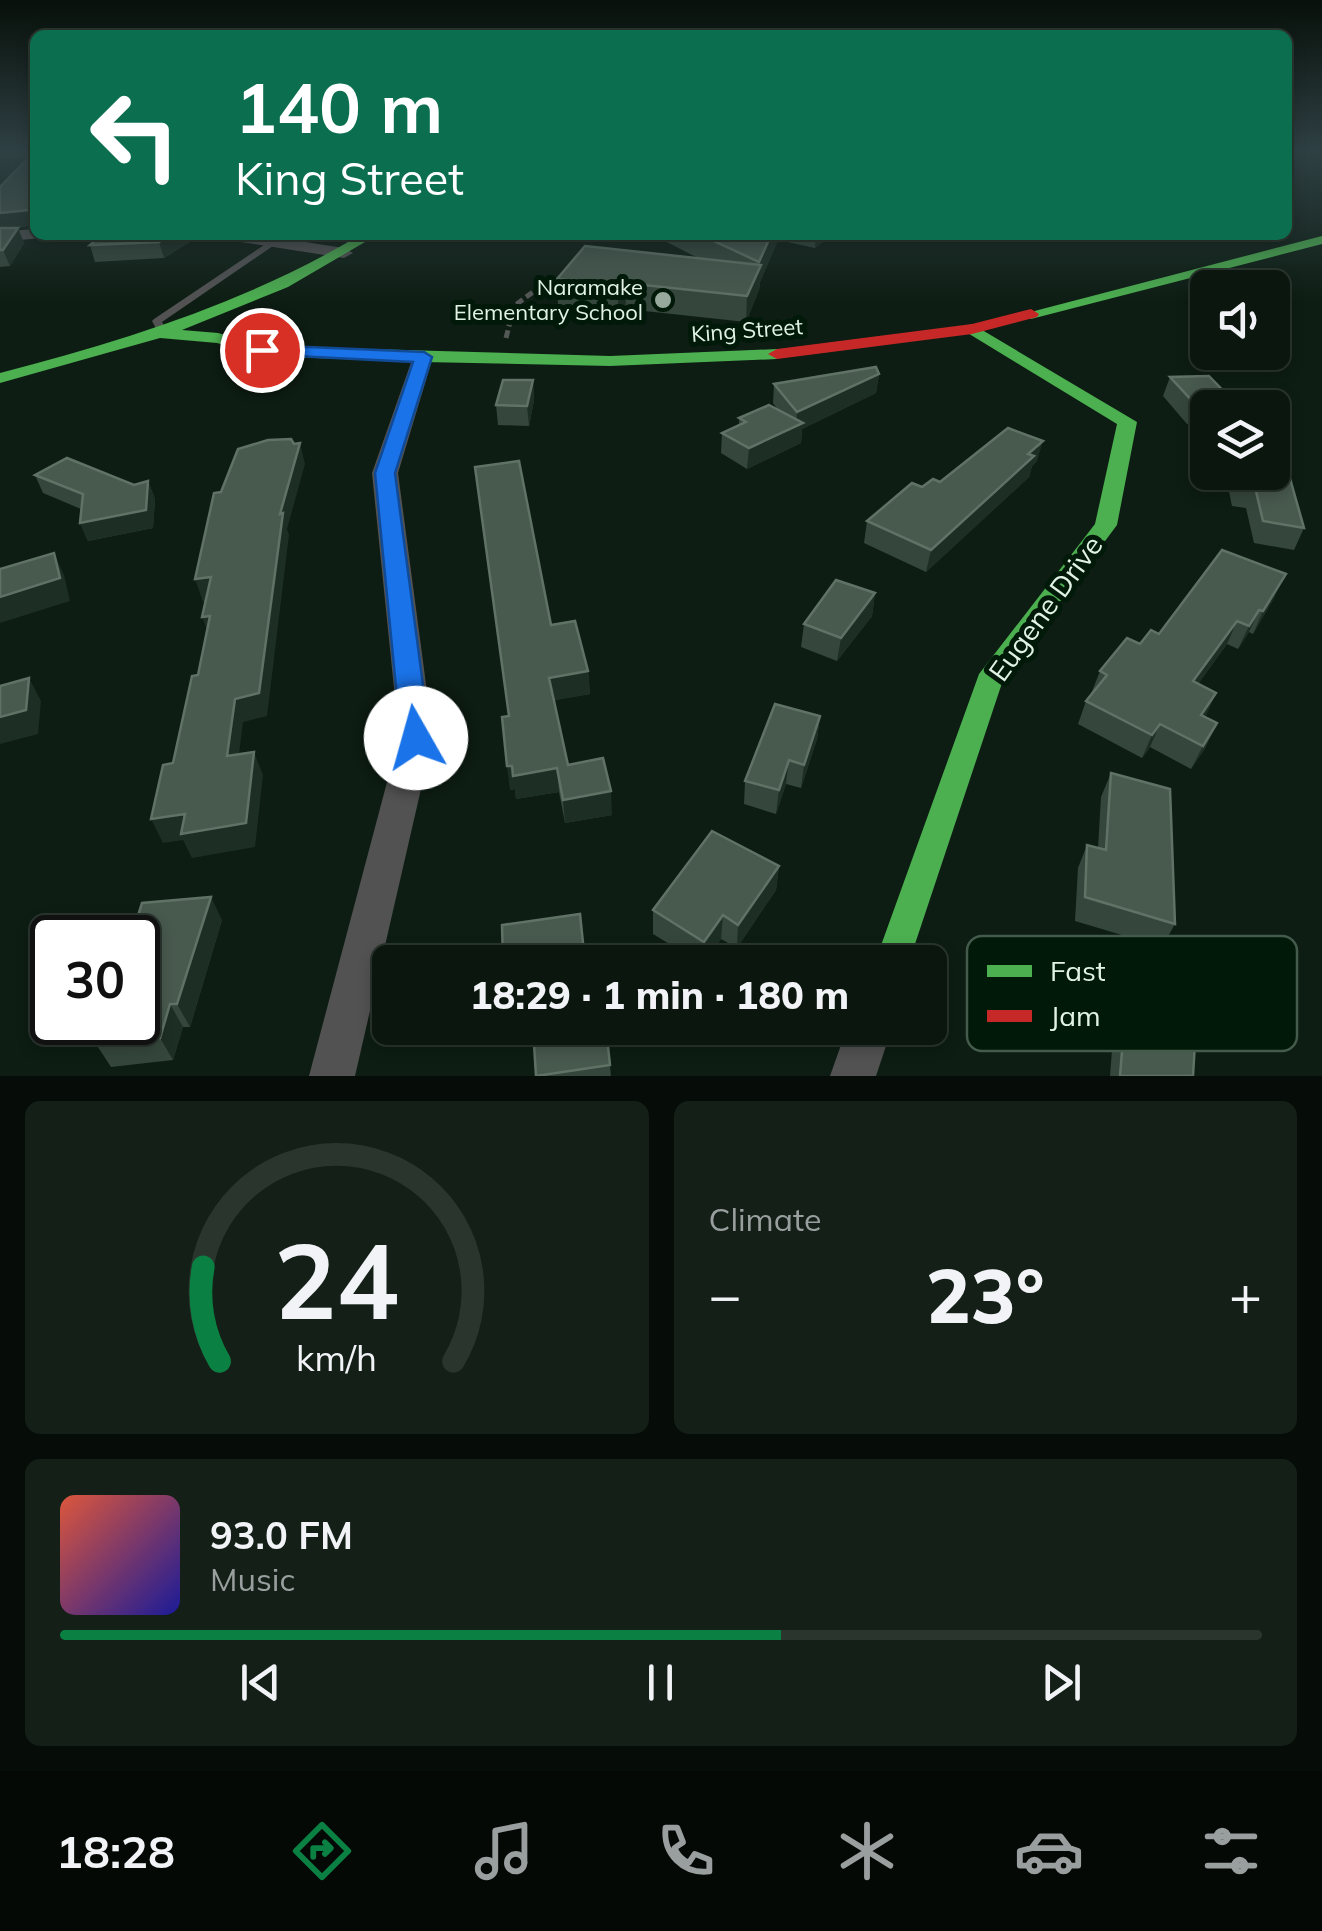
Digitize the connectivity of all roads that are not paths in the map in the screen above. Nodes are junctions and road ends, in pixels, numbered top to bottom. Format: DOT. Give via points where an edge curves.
graph roads {
  1 [pos="30,234"];
  2 [pos="0,237"];
  3 [pos="277,240"];
  4 [pos="283,240"];
  5 [pos="363,240"];
  6 [pos="1322,240"];
  7 [pos="344,253"];
  8 [pos="972,329"];
  9 [pos="164,334"];
  10 [pos="424,357"];
  11 [pos="0,378"];
  12 [pos="898,945"];
  13 [pos="864,1045"];
  14 [pos="332,1076"];
  15 [pos="853,1076"];
  1 -- 2 [label="street"];
  3 -- 9 [label="lane" via="157,321"];
  4 -- 7 [label="street"];
  5 -- 7 [label="street"];
  6 -- 8 [label="street, King Street"];
  7 -- 9 [label="street" via="260,299"];
  8 -- 10 [label="street, King Street" via="751,357"];
  8 -- 12 [label="street, Eugene Drive" via="1126,422 1106,525 992,674"];
  9 -- 10 [label="street, King Street" via="262,350"];
  9 -- 11 [label="street"];
  10 -- 14 [label="street" via="385,473 416,738"];
  13 -- 15 [label="street"];
}
